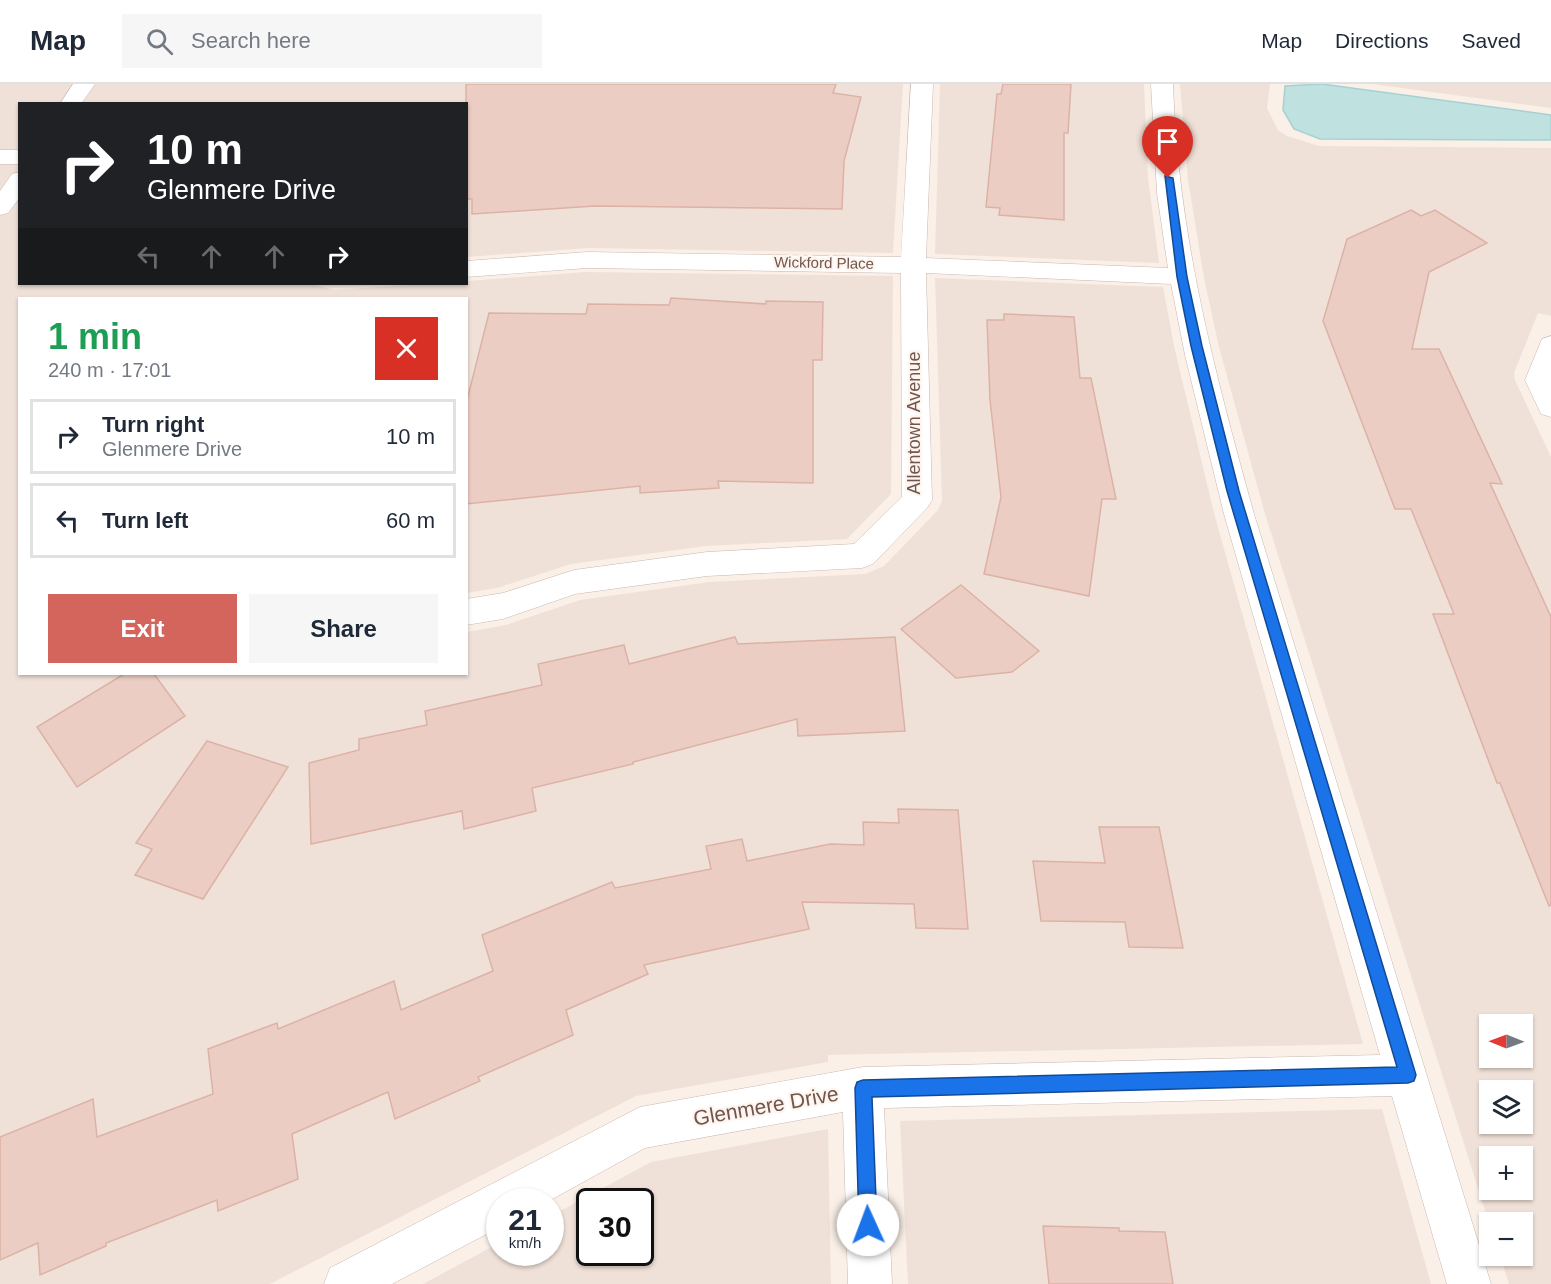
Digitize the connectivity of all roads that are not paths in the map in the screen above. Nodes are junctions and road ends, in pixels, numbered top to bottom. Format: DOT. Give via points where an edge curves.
graph roads {
  1 [pos="84,84"];
  2 [pos="922,84"];
  3 [pos="1162,84"];
  4 [pos="71,102"];
  5 [pos="0,157"];
  6 [pos="18,157"];
  7 [pos="18,182"];
  8 [pos="0,208"];
  9 [pos="914,265"];
  10 [pos="468,269"];
  11 [pos="1182,277"];
  12 [pos="1551,345"];
  13 [pos="1551,407"];
  14 [pos="468,612"];
  15 [pos="1408,1075"];
  16 [pos="863,1088"];
  17 [pos="527,1188"];
  18 [pos="486,1210"];
  19 [pos="346,1284"];
  20 [pos="870,1284"];
  21 [pos="1469,1284"];
  1 -- 4 [label="street"];
  2 -- 9 [label="street, Allentown Avenue"];
  3 -- 11 [label="street" via="1168,178"];
  5 -- 6 [label="street"];
  7 -- 8 [label="street"];
  9 -- 10 [label="street, Wickford Place" via="587,260"];
  9 -- 11 [label="street, Wickford Place"];
  9 -- 14 [label="street, Allentown Avenue" via="917,500 862,556 706,564 574,582 503,606"];
  11 -- 15 [label="street" via="1239,514"];
  12 -- 13 [label="street" via="1538,380"];
  15 -- 16 [label="street, Glenmere Drive"];
  15 -- 21 [label="street"];
  16 -- 17 [label="street, Glenmere Drive" via="640,1128"];
  16 -- 20 [label="street"];
  18 -- 19 [label="street, Glenmere Drive"];
}
